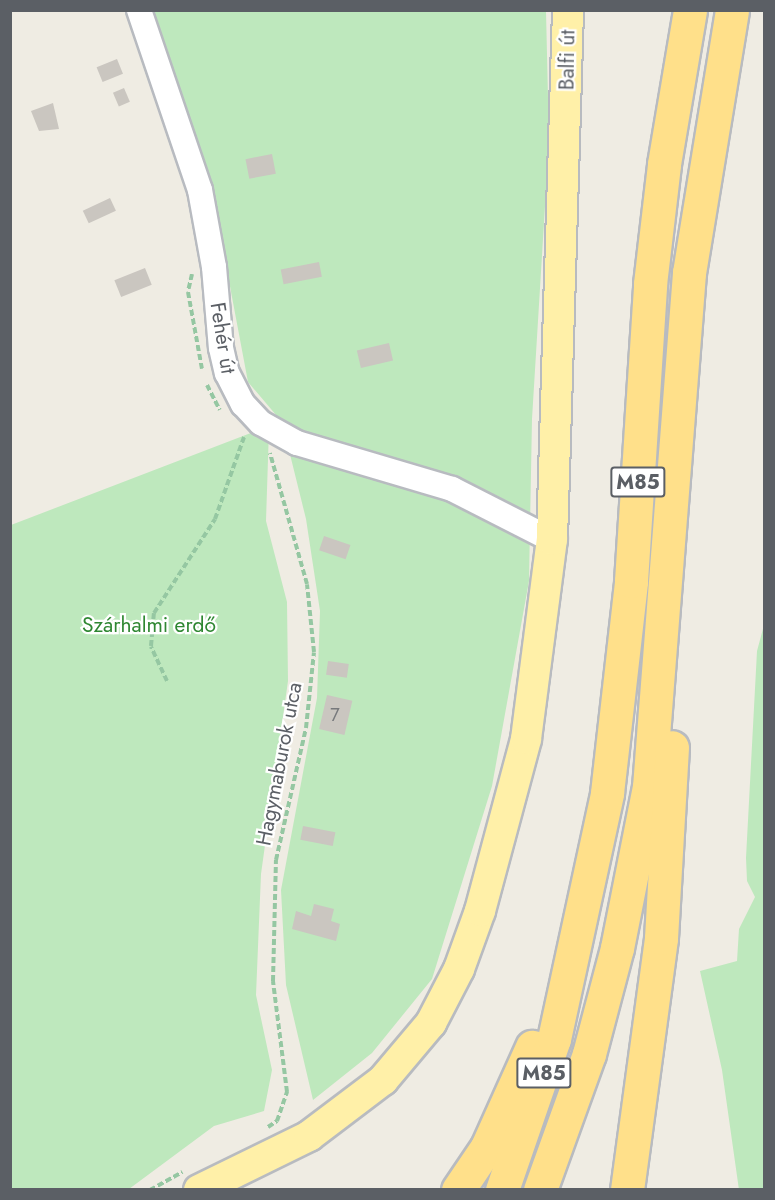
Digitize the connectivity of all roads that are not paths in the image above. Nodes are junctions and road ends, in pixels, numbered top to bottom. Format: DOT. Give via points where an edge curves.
graph roads {
  1 [pos="139,10"];
  2 [pos="568,10"];
  3 [pos="690,10"];
  4 [pos="732,10"];
  5 [pos="552,540"];
  6 [pos="667,598"];
  7 [pos="573,952"];
  8 [pos="194,1179"];
  9 [pos="458,1190"];
  10 [pos="502,1190"];
  11 [pos="540,1190"];
  12 [pos="627,1190"];
  1 -- 5 [label="street, Fehér út" via="200,190 227,373 243,404 269,429 334,458 452,489"];
  2 -- 5 [label="main road, Balfi út"];
  3 -- 7 [label="highway, M85" via="664,164 650,284 618,714 598,849"];
  4 -- 6 [label="highway, M85" via="690,273"];
  5 -- 8 [label="main road, Balfi út" via="540,658 506,826 459,969 431,1023 406,1056 352,1106 309,1136"];
  6 -- 11 [label="highway, M85" via="649,787 633,879 589,1054"];
  6 -- 12 [label="highway" via="673,691 671,814 660,938"];
  7 -- 9 [label="highway" via="492,1136"];
  7 -- 10 [label="highway, M85" via="554,1039"];
}
